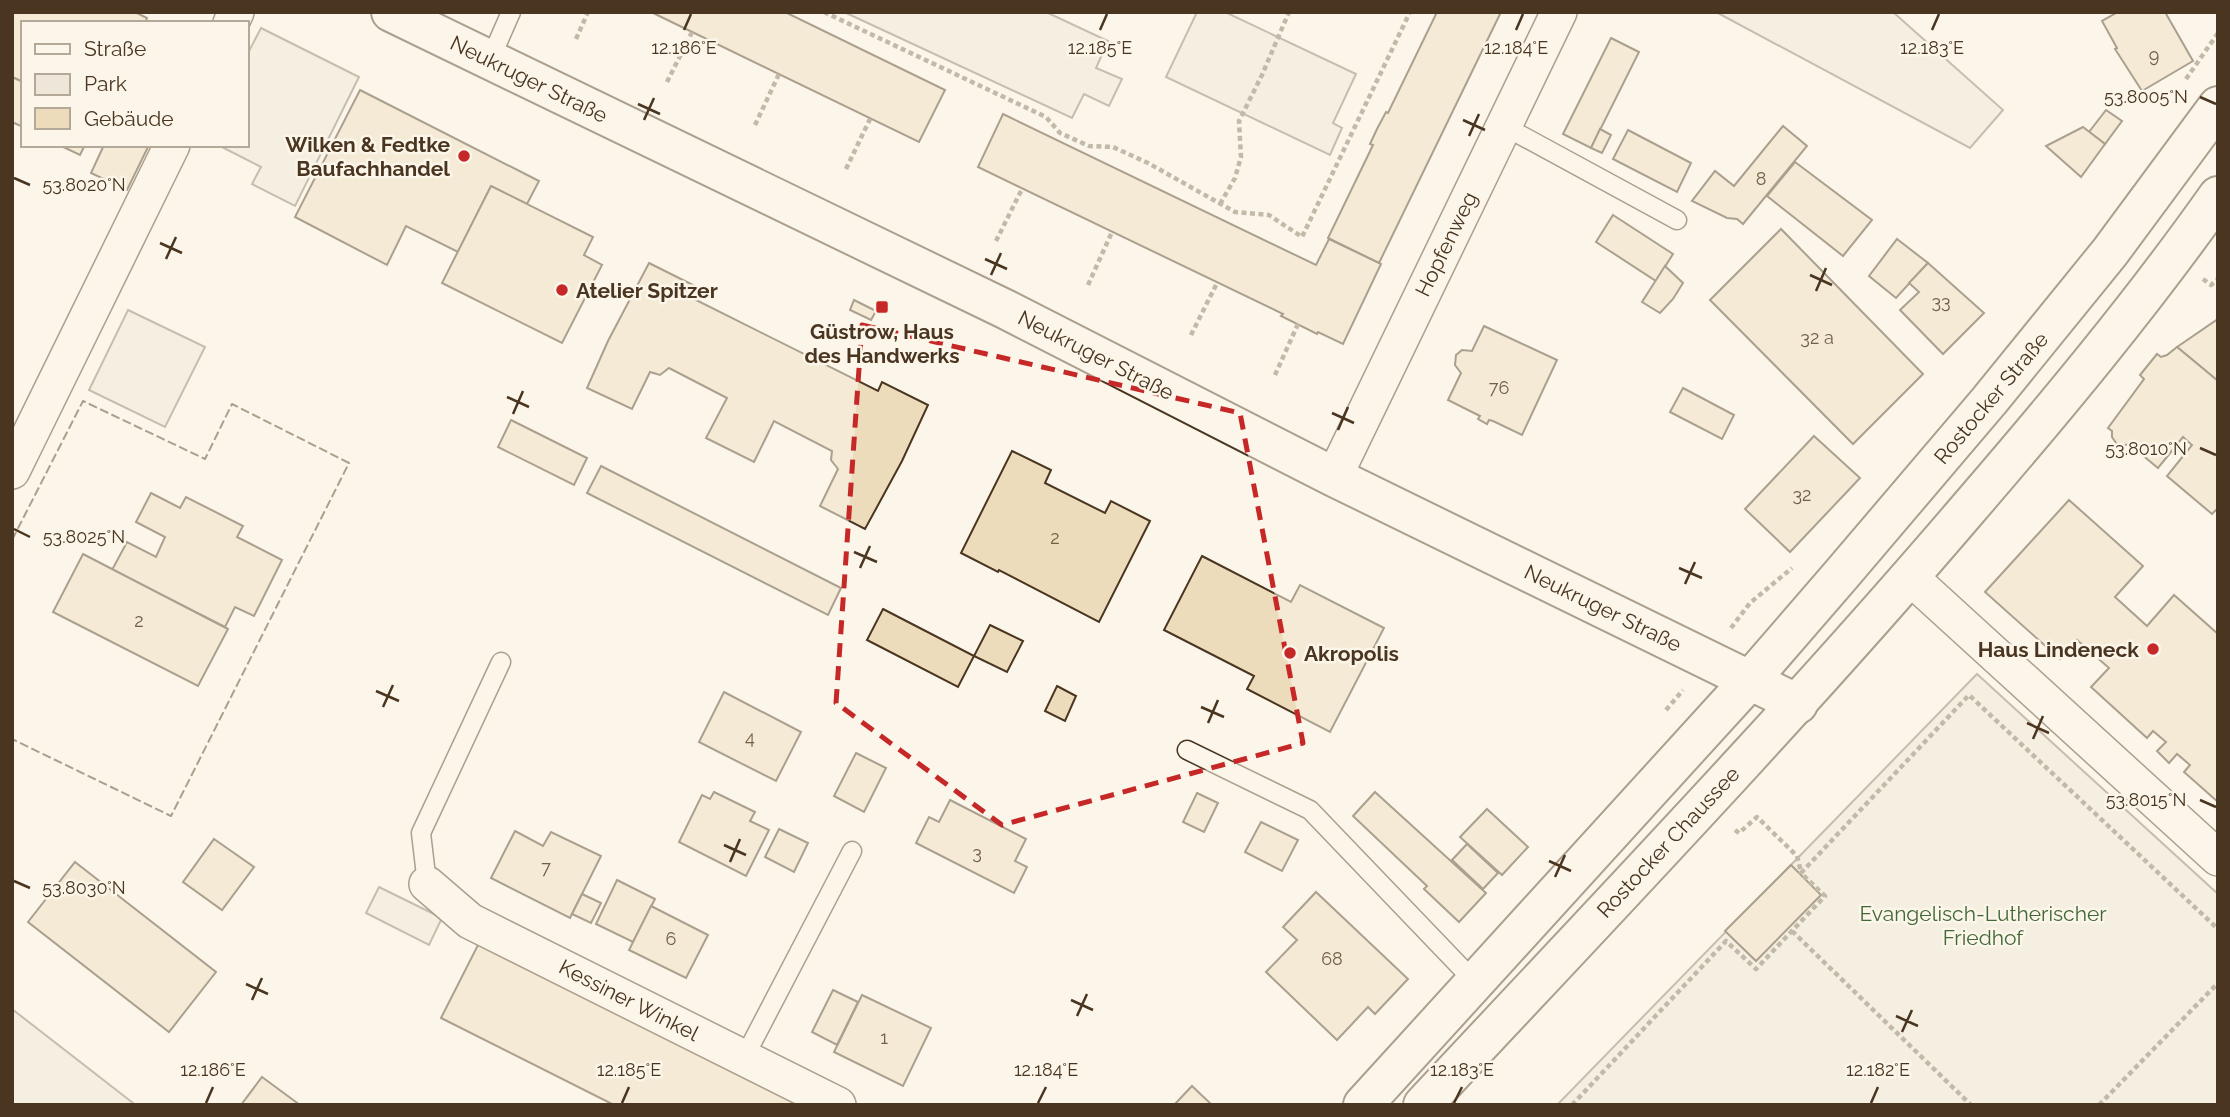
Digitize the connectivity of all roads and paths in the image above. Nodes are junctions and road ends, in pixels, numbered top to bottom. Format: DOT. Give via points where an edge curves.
graph roads {
  1 [pos="391,12"];
  2 [pos="511,12"];
  3 [pos="588,12"];
  4 [pos="824,12"];
  5 [pos="1289,12"];
  6 [pos="1409,12"];
  7 [pos="1559,12"];
  8 [pos="692,32"];
  9 [pos="2218,33"];
  10 [pos="576,39"];
  11 [pos="489,60"];
  12 [pos="779,74"];
  13 [pos="667,82"];
  14 [pos="2180,88"];
  15 [pos="2218,106"];
  16 [pos="870,119"];
  17 [pos="755,125"];
  18 [pos="1504,126"];
  19 [pos="171,147"];
  20 [pos="846,169"];
  21 [pos="1022,189"];
  22 [pos="2218,196"];
  23 [pos="1220,204"];
  24 [pos="1676,220"];
  25 [pos="1112,232"];
  26 [pos="996,242"];
  27 [pos="2200,276"];
  28 [pos="2218,279"];
  29 [pos="1217,283"];
  30 [pos="1088,285"];
  31 [pos="1298,324"];
  32 [pos="1191,335"];
  33 [pos="1275,375"];
  34 [pos="12,471"];
  35 [pos="1334,477"];
  36 [pos="1799,560"];
  37 [pos="1910,577"];
  38 [pos="1750,603"];
  39 [pos="501,662"];
  40 [pos="1751,680"];
  41 [pos="1798,704"];
  42 [pos="1188,750"];
  43 [pos="1704,803"];
  44 [pos="852,851"];
  45 [pos="2218,858"];
  46 [pos="1801,873"];
  47 [pos="428,884"];
  48 [pos="2218,929"];
  49 [pos="1792,931"];
  50 [pos="1474,981"];
  51 [pos="2218,983"];
  52 [pos="744,1058"];
  53 [pos="838,1105"];
  54 [pos="1363,1105"];
  55 [pos="1423,1105"];
  56 [pos="1572,1105"];
  57 [pos="1971,1105"];
  58 [pos="2099,1105"];
  1 -- 11 [label="main road, Neukruger Straße"];
  2 -- 11 [label="lane"];
  3 -- 10 [label="path"];
  4 -- 23 [label="path" via="1046,117 1059,133 1089,146 1113,147"];
  5 -- 23 [label="path" via="1239,121 1241,157"];
  6 -- 23 [label="path" via="1302,237 1269,215 1235,212"];
  7 -- 18 [label="street, Hopfenweg"];
  8 -- 13 [label="path"];
  9 -- 14 [label="path"];
  11 -- 35 [label="main road, Neukruger Straße" via="1005,309"];
  12 -- 17 [label="path"];
  15 -- 40 [label="main road, Rostocker Straße" via="2110,252 1998,390"];
  16 -- 20 [label="path"];
  18 -- 24 [label="lane"];
  18 -- 35 [label="street, Hopfenweg"];
  19 -- 34 [label="street"];
  21 -- 26 [label="path"];
  22 -- 37 [label="main road" via="2070,390"];
  25 -- 30 [label="path"];
  27 -- 28 [label="path" via="2211,285"];
  29 -- 32 [label="path"];
  31 -- 33 [label="path"];
  35 -- 40 [label="main road, Neukruger Straße"];
  36 -- 38 [label="path"];
  37 -- 41 [label="main road, Rostocker Chaussee"];
  37 -- 45 [label="street"];
  39 -- 47 [label="lane" via="421,833"];
  40 -- 41 [label="main road, Neukruger Straße"];
  40 -- 50 [label="main road"];
  41 -- 43 [label="main road, Rostocker Chaussee"];
  42 -- 50 [label="lane" via="1310,810"];
  43 -- 46 [label="path" via="1739,834 1757,817 1797,856"];
  43 -- 55 [label="main road, Rostocker Chaussee"];
  44 -- 52 [label="lane"];
  46 -- 48 [label="path" via="1969,695"];
  46 -- 49 [label="path" via="1825,896"];
  47 -- 52 [label="street, Kessiner Winkel" via="470,921"];
  49 -- 56 [label="path" via="1756,969 1726,941"];
  49 -- 57 [label="path"];
  50 -- 54 [label="main road"];
  51 -- 58 [label="path"];
  52 -- 53 [label="street, Kessiner Winkel"];
}
